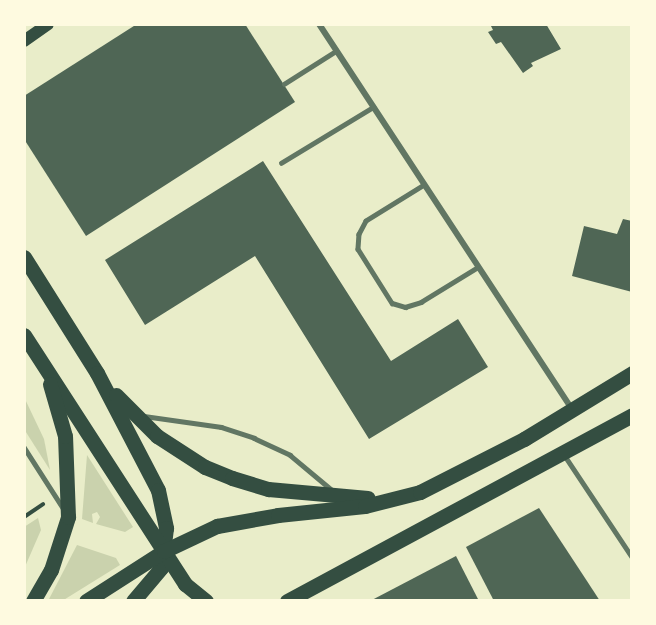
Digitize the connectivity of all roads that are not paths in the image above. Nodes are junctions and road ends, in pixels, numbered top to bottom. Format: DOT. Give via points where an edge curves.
graph roads {
  1 [pos="48,24"];
  2 [pos="319,24"];
  3 [pos="24,41"];
  4 [pos="336,51"];
  5 [pos="284,84"];
  6 [pos="373,107"];
  7 [pos="280,163"];
  8 [pos="424,185"];
  9 [pos="24,257"];
  10 [pos="478,267"];
  11 [pos="24,334"];
  12 [pos="43,364"];
  13 [pos="97,373"];
  14 [pos="632,373"];
  15 [pos="573,411"];
  16 [pos="133,415"];
  17 [pos="632,415"];
  18 [pos="24,447"];
  19 [pos="563,454"];
  20 [pos="420,492"];
  21 [pos="338,496"];
  22 [pos="68,517"];
  23 [pos="164,551"];
  24 [pos="632,557"];
  25 [pos="33,601"];
  26 [pos="86,601"];
  27 [pos="133,601"];
  28 [pos="206,601"];
  29 [pos="287,601"];
  1 -- 3 [label="main road"];
  2 -- 4 [label="street"];
  4 -- 5 [label="lane"];
  4 -- 6 [label="street"];
  6 -- 7 [label="lane"];
  6 -- 8 [label="street"];
  8 -- 10 [label="street"];
  8 -- 10 [label="lane" via="366,221 359,234 358,249 392,303 405,307 421,302"];
  9 -- 13 [label="main road"];
  10 -- 15 [label="street"];
  11 -- 12 [label="main road"];
  12 -- 22 [label="main road" via="65,436 70,488"];
  12 -- 23 [label="main road"];
  13 -- 16 [label="main road"];
  13 -- 23 [label="main road" via="152,472 163,508"];
  14 -- 15 [label="main road"];
  15 -- 20 [label="main road"];
  16 -- 21 [label="main road" via="180,452 232,478 268,489"];
  16 -- 21 [label="lane" via="186,420 254,438 306,466"];
  17 -- 19 [label="main road"];
  18 -- 22 [label="lane"];
  19 -- 24 [label="lane"];
  19 -- 29 [label="main road"];
  20 -- 21 [label="main road" via="387,497"];
  20 -- 23 [label="main road" via="365,506 247,519 208,530"];
  22 -- 25 [label="main road" via="51,570"];
  23 -- 26 [label="main road"];
  23 -- 27 [label="main road" via="157,576"];
  23 -- 28 [label="main road" via="185,584"];
}
